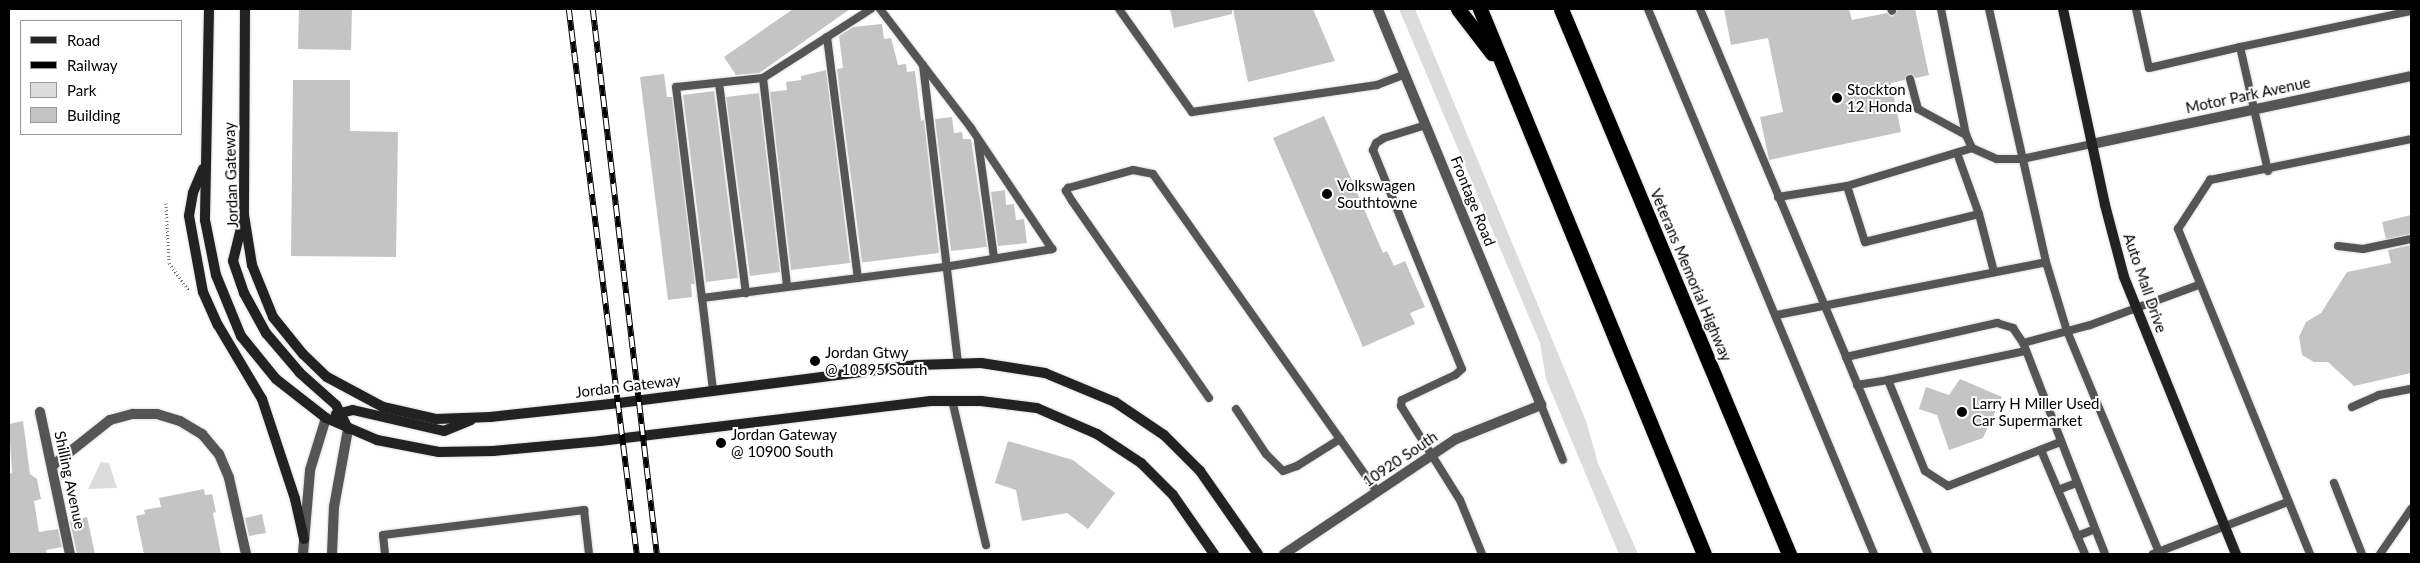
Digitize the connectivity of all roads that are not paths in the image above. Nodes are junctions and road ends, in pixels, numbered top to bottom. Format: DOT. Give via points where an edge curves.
graph roads {
  1 [pos="209,9"];
  2 [pos="245,9"];
  3 [pos="871,9"];
  4 [pos="880,9"];
  5 [pos="1119,9"];
  6 [pos="1378,9"];
  7 [pos="1458,9"];
  8 [pos="1480,9"];
  9 [pos="1561,9"];
  10 [pos="1648,9"];
  11 [pos="1700,9"];
  12 [pos="1941,9"];
  13 [pos="1989,9"];
  14 [pos="2063,9"];
  15 [pos="2136,9"];
  16 [pos="2411,11"];
  17 [pos="827,37"];
  18 [pos="2240,47"];
  19 [pos="923,64"];
  20 [pos="1502,66"];
  21 [pos="1405,74"];
  22 [pos="2411,76"];
  23 [pos="763,78"];
  24 [pos="1910,79"];
  25 [pos="720,83"];
  26 [pos="2253,110"];
  27 [pos="1426,125"];
  28 [pos="1966,135"];
  29 [pos="978,139"];
  30 [pos="2411,139"];
  31 [pos="2092,144"];
  32 [pos="1972,148"];
  33 [pos="1958,153"];
  34 [pos="2022,158"];
  35 [pos="205,166"];
  36 [pos="2268,171"];
  37 [pos="1847,186"];
  38 [pos="1778,197"];
  39 [pos="244,214"];
  40 [pos="1978,214"];
  41 [pos="2411,238"];
  42 [pos="2338,246"];
  43 [pos="994,258"];
  44 [pos="2046,262"];
  45 [pos="945,267"];
  46 [pos="1994,272"];
  47 [pos="858,278"];
  48 [pos="2200,285"];
  49 [pos="787,287"];
  50 [pos="746,292"];
  51 [pos="702,298"];
  52 [pos="1824,306"];
  53 [pos="2136,310"];
  54 [pos="1777,315"];
  55 [pos="2067,331"];
  56 [pos="2023,343"];
  57 [pos="2026,352"];
  58 [pos="1846,357"];
  59 [pos="958,363"];
  60 [pos="1888,380"];
  61 [pos="1857,386"];
  62 [pos="2411,389"];
  63 [pos="713,390"];
  64 [pos="1209,398"];
  65 [pos="952,400"];
  66 [pos="1541,405"];
  67 [pos="2352,407"];
  68 [pos="1236,409"];
  69 [pos="40,412"];
  70 [pos="340,412"];
  71 [pos="326,418"];
  72 [pos="477,418"];
  73 [pos="348,429"];
  74 [pos="1340,439"];
  75 [pos="2060,442"];
  76 [pos="2040,450"];
  77 [pos="1434,454"];
  78 [pos="1563,460"];
  79 [pos="52,466"];
  80 [pos="2076,483"];
  81 [pos="2334,483"];
  82 [pos="2058,490"];
  83 [pos="1377,492"];
  84 [pos="2288,502"];
  85 [pos="2411,509"];
  86 [pos="2226,527"];
  87 [pos="2095,529"];
  88 [pos="2077,536"];
  89 [pos="304,539"];
  90 [pos="986,545"];
  91 [pos="70,554"];
  92 [pos="246,554"];
  93 [pos="303,554"];
  94 [pos="332,554"];
  95 [pos="385,554"];
  96 [pos="589,554"];
  97 [pos="1214,554"];
  98 [pos="1258,554"];
  99 [pos="1284,554"];
  100 [pos="1482,554"];
  101 [pos="1704,554"];
  102 [pos="1789,554"];
  103 [pos="1874,554"];
  104 [pos="1928,554"];
  105 [pos="2085,554"];
  106 [pos="2105,554"];
  107 [pos="2157,554"];
  108 [pos="2236,554"];
  109 [pos="2310,554"];
  110 [pos="2362,554"];
  111 [pos="2380,554"];
  1 -- 35 [label="main road, Jordan Gateway"];
  2 -- 39 [label="main road, Jordan Gateway"];
  3 -- 17 [label="lane"];
  4 -- 19 [label="lane"];
  5 -- 21 [label="lane" via="1192,112 1377,86"];
  6 -- 21 [label="street, Frontage Road"];
  7 -- 20 [label="highway"];
  8 -- 20 [label="highway"];
  9 -- 102 [label="highway, Veterans Memorial Highway"];
  10 -- 54 [label="lane"];
  11 -- 38 [label="lane"];
  12 -- 28 [label="lane"];
  13 -- 34 [label="lane"];
  14 -- 31 [label="main road, Auto Mall Drive"];
  15 -- 18 [label="lane" via="2149,68"];
  16 -- 18 [label="lane"];
  17 -- 23 [label="lane"];
  17 -- 47 [label="lane"];
  18 -- 26 [label="lane"];
  19 -- 29 [label="lane"];
  19 -- 45 [label="lane"];
  20 -- 101 [label="highway"];
  21 -- 27 [label="street, Frontage Road"];
  22 -- 26 [label="street, Motor Park Avenue"];
  23 -- 25 [label="lane"];
  23 -- 49 [label="lane"];
  24 -- 28 [label="lane" via="1918,110"];
  25 -- 50 [label="lane"];
  25 -- 51 [label="lane" via="676,87"];
  26 -- 31 [label="street, Motor Park Avenue"];
  26 -- 36 [label="lane"];
  27 -- 66 [label="street, Frontage Road"];
  27 -- 77 [label="lane" via="1384,138 1376,143 1373,150 1462,369 1456,376 1402,400 1401,406"];
  28 -- 32 [label="lane"];
  29 -- 43 [label="lane"];
  29 -- 43 [label="lane" via="1052,249"];
  30 -- 36 [label="lane"];
  31 -- 34 [label="lane"];
  31 -- 53 [label="main road, Auto Mall Drive" via="2114,244"];
  32 -- 33 [label="lane"];
  32 -- 34 [label="lane" via="1997,159"];
  33 -- 37 [label="lane"];
  33 -- 40 [label="lane"];
  34 -- 44 [label="lane"];
  35 -- 71 [label="main road, Jordan Gateway" via="205,220 216,275 241,336 276,379"];
  35 -- 89 [label="main road" via="193,193 189,216 203,292 218,325 262,399"];
  36 -- 48 [label="lane" via="2210,180 2178,229"];
  37 -- 38 [label="lane"];
  37 -- 40 [label="lane" via="1865,242"];
  38 -- 52 [label="lane"];
  39 -- 70 [label="main road" via="233,261 244,292 266,333 282,354"];
  39 -- 72 [label="main road, Jordan Gateway" via="252,265 273,318 327,377 383,407 436,419"];
  40 -- 46 [label="lane"];
  41 -- 42 [label="lane" via="2363,249"];
  43 -- 45 [label="lane"];
  44 -- 46 [label="lane"];
  44 -- 55 [label="lane"];
  45 -- 47 [label="lane"];
  45 -- 59 [label="lane"];
  46 -- 52 [label="lane"];
  47 -- 49 [label="lane"];
  48 -- 53 [label="lane"];
  48 -- 84 [label="lane"];
  49 -- 50 [label="lane"];
  50 -- 51 [label="lane"];
  51 -- 63 [label="lane"];
  52 -- 54 [label="lane"];
  52 -- 58 [label="lane"];
  53 -- 55 [label="lane"];
  53 -- 86 [label="main road, Auto Mall Drive"];
  54 -- 103 [label="lane"];
  55 -- 56 [label="lane"];
  55 -- 107 [label="lane"];
  56 -- 57 [label="lane"];
  56 -- 58 [label="lane" via="2013,328 1997,323"];
  57 -- 60 [label="lane"];
  57 -- 75 [label="lane"];
  58 -- 61 [label="lane"];
  59 -- 63 [label="main road, Jordan Gateway" via="916,365"];
  59 -- 98 [label="main road, Jordan Gateway" via="981,363 1045,373 1115,402 1164,436 1200,471"];
  60 -- 61 [label="lane"];
  60 -- 76 [label="lane" via="1925,471 1948,486"];
  61 -- 104 [label="lane"];
  62 -- 67 [label="lane" via="2370,397"];
  63 -- 72 [label="main road, Jordan Gateway"];
  64 -- 74 [label="lane" via="1072,201 1066,192 1068,188 1133,170 1153,174"];
  65 -- 73 [label="main road, Jordan Gateway" via="493,451 439,452 377,440"];
  65 -- 90 [label="lane"];
  65 -- 97 [label="main road, Jordan Gateway" via="1037,408 1097,434 1140,463 1173,495"];
  66 -- 77 [label="street, 10920 South" via="1456,439"];
  66 -- 78 [label="lane"];
  68 -- 74 [label="lane" via="1266,454 1283,471"];
  69 -- 79 [label="street, Shilling Avenue"];
  70 -- 71 [label="main road"];
  70 -- 72 [label="main road" via="353,410 444,431"];
  70 -- 73 [label="main road"];
  71 -- 73 [label="main road, Jordan Gateway"];
  71 -- 89 [label="street" via="310,470"];
  73 -- 94 [label="street" via="334,507"];
  74 -- 83 [label="lane"];
  75 -- 76 [label="lane"];
  75 -- 80 [label="lane"];
  76 -- 82 [label="lane"];
  77 -- 83 [label="street, 10920 South"];
  77 -- 100 [label="lane" via="1460,500"];
  79 -- 91 [label="street, Shilling Avenue"];
  79 -- 92 [label="street" via="110,420 132,414 157,414 180,421 202,434 219,454 229,478"];
  80 -- 82 [label="lane"];
  80 -- 87 [label="lane"];
  81 -- 110 [label="lane"];
  82 -- 88 [label="lane"];
  83 -- 99 [label="street, 10920 South"];
  84 -- 86 [label="lane"];
  84 -- 109 [label="lane"];
  85 -- 111 [label="lane"];
  86 -- 107 [label="lane"];
  86 -- 108 [label="main road, Auto Mall Drive"];
  87 -- 88 [label="lane"];
  87 -- 106 [label="lane"];
  88 -- 105 [label="lane"];
  89 -- 93 [label="street"];
  95 -- 96 [label="lane" via="383,535 584,510"];
}
